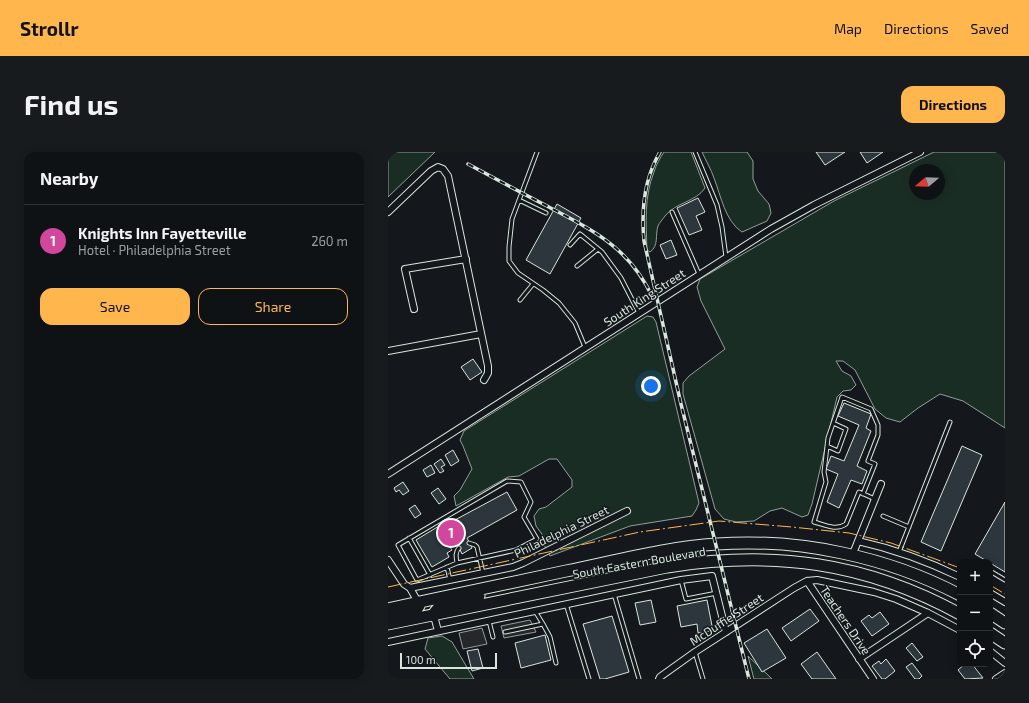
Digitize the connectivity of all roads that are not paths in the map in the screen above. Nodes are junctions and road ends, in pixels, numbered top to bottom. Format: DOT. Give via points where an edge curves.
graph roads {
  1 [pos="537,152"];
  2 [pos="695,152"];
  3 [pos="920,152"];
  4 [pos="519,200"];
  5 [pos="388,212"];
  6 [pos="672,212"];
  7 [pos="546,213"];
  8 [pos="570,245"];
  9 [pos="598,248"];
  10 [pos="726,257"];
  11 [pos="466,258"];
  12 [pos="577,266"];
  13 [pos="699,274"];
  14 [pos="533,284"];
  15 [pos="520,300"];
  16 [pos="414,310"];
  17 [pos="639,313"];
  18 [pos="481,334"];
  19 [pos="585,347"];
  20 [pos="388,351"];
  21 [pos="484,380"];
  22 [pos="950,422"];
  23 [pos="834,423"];
  24 [pos="827,446"];
  25 [pos="388,474"];
  26 [pos="881,484"];
  27 [pos="863,494"];
  28 [pos="875,499"];
  29 [pos="627,511"];
  30 [pos="883,516"];
  31 [pos="909,528"];
  32 [pos="409,538"];
  33 [pos="858,541"];
  34 [pos="469,543"];
  35 [pos="459,548"];
  36 [pos="899,552"];
  37 [pos="852,556"];
  38 [pos="480,558"];
  39 [pos="388,560"];
  40 [pos="764,560"];
  41 [pos="457,563"];
  42 [pos="447,567"];
  43 [pos="993,573"];
  44 [pos="483,574"];
  45 [pos="430,575"];
  46 [pos="957,575"];
  47 [pos="851,579"];
  48 [pos="926,579"];
  49 [pos="450,580"];
  50 [pos="525,580"];
  51 [pos="681,580"];
  52 [pos="1005,580"];
  53 [pos="807,581"];
  54 [pos="418,583"];
  55 [pos="410,588"];
  56 [pos="716,593"];
  57 [pos="614,594"];
  58 [pos="957,594"];
  59 [pos="993,595"];
  60 [pos="418,602"];
  61 [pos="1005,602"];
  62 [pos="566,604"];
  63 [pos="388,609"];
  64 [pos="535,610"];
  65 [pos="957,612"];
  66 [pos="928,613"];
  67 [pos="993,615"];
  68 [pos="388,616"];
  69 [pos="434,616"];
  70 [pos="489,620"];
  71 [pos="1005,623"];
  72 [pos="388,624"];
  73 [pos="543,624"];
  74 [pos="957,628"];
  75 [pos="438,631"];
  76 [pos="505,632"];
  77 [pos="726,632"];
  78 [pos="993,635"];
  79 [pos="493,637"];
  80 [pos="388,642"];
  81 [pos="1005,643"];
  82 [pos="695,652"];
  83 [pos="993,653"];
  84 [pos="859,659"];
  85 [pos="556,663"];
  86 [pos="1005,663"];
  87 [pos="1005,673"];
  88 [pos="590,679"];
  89 [pos="640,679"];
  90 [pos="659,679"];
  91 [pos="703,679"];
  92 [pos="873,679"];
  93 [pos="996,679"];
  1 -- 4 [label="lane"];
  2 -- 10 [label="lane" via="717,205"];
  3 -- 10 [label="street, South King Street" via="801,212"];
  4 -- 7 [label="lane"];
  4 -- 14 [label="lane" via="512,219 509,261 518,273"];
  5 -- 11 [label="street" via="431,171 438,167 443,169 448,176"];
  6 -- 13 [label="lane"];
  8 -- 9 [label="lane" via="580,234"];
  9 -- 12 [label="lane"];
  9 -- 17 [label="lane" via="621,278"];
  10 -- 13 [label="street, South King Street"];
  11 -- 16 [label="street" via="405,269"];
  11 -- 18 [label="street"];
  13 -- 17 [label="street, South King Street"];
  14 -- 15 [label="lane"];
  14 -- 19 [label="lane" via="559,303 574,323"];
  17 -- 19 [label="street, South King Street"];
  18 -- 20 [label="street"];
  18 -- 21 [label="street" via="488,366"];
  19 -- 25 [label="street, South King Street"];
  22 -- 31 [label="lane"];
  23 -- 24 [label="lane"];
  23 -- 24 [label="lane" via="846,429 838,451"];
  23 -- 27 [label="lane" via="842,397 871,409 878,425 878,435 868,462 875,464"];
  24 -- 27 [label="lane" via="824,472 826,482 814,522 835,528 846,524 859,492"];
  26 -- 28 [label="street"];
  27 -- 28 [label="lane"];
  28 -- 33 [label="street"];
  29 -- 44 [label="street, Philadelphia Street" via="523,563"];
  30 -- 31 [label="lane"];
  31 -- 36 [label="lane"];
  32 -- 38 [label="lane" via="507,480 520,482 531,502 524,517 537,539 516,550"];
  32 -- 45 [label="lane"];
  32 -- 54 [label="lane" via="398,545"];
  33 -- 36 [label="street"];
  33 -- 37 [label="street"];
  34 -- 38 [label="lane" via="475,545"];
  35 -- 41 [label="lane"];
  36 -- 46 [label="street"];
  37 -- 40 [label="highway" via="839,561 811,557"];
  37 -- 48 [label="highway, South Eastern Boulevard"];
  37 -- 50 [label="highway, South Eastern Boulevard" via="825,549 741,542 658,552"];
  38 -- 41 [label="lane"];
  38 -- 44 [label="lane"];
  39 -- 55 [label="street" via="404,584"];
  40 -- 47 [label="highway, South Eastern Boulevard" via="813,563"];
  40 -- 69 [label="highway, South Eastern Boulevard" via="702,562"];
  41 -- 42 [label="lane"];
  42 -- 45 [label="lane"];
  42 -- 49 [label="lane"];
  43 -- 52 [label="lane"];
  44 -- 49 [label="street, Philadelphia Street"];
  45 -- 54 [label="lane"];
  47 -- 48 [label="highway" via="861,568 867,567"];
  47 -- 53 [label="street, Teachers Drive"];
  47 -- 65 [label="highway, South Eastern Boulevard" via="892,583"];
  47 -- 66 [label="street, South Eastern Boulevard" via="874,592"];
  48 -- 58 [label="highway, South Eastern Boulevard"];
  49 -- 54 [label="street, Philadelphia Street"];
  50 -- 60 [label="highway, South Eastern Boulevard"];
  50 -- 69 [label="highway" via="440,606"];
  51 -- 56 [label="street" via="712,576"];
  51 -- 56 [label="lane" via="686,599"];
  51 -- 57 [label="street"];
  53 -- 77 [label="street, McDuffie Street"];
  53 -- 84 [label="street, Teachers Drive"];
  54 -- 55 [label="street, Philadelphia Street"];
  55 -- 60 [label="street"];
  56 -- 77 [label="street"];
  57 -- 62 [label="street"];
  57 -- 89 [label="lane"];
  59 -- 61 [label="street"];
  60 -- 63 [label="highway, South Eastern Boulevard"];
  60 -- 68 [label="highway" via="416,610"];
  62 -- 64 [label="street"];
  62 -- 88 [label="lane"];
  64 -- 70 [label="street"];
  64 -- 73 [label="lane"];
  66 -- 74 [label="street, South Eastern Boulevard"];
  66 -- 84 [label="street"];
  67 -- 71 [label="highway"];
  69 -- 72 [label="highway, South Eastern Boulevard"];
  69 -- 75 [label="street"];
  70 -- 75 [label="street"];
  70 -- 79 [label="lane"];
  73 -- 76 [label="lane"];
  73 -- 85 [label="lane" via="550,637"];
  75 -- 80 [label="street"];
  77 -- 82 [label="street, McDuffie Street"];
  78 -- 81 [label="highway"];
  82 -- 90 [label="street, McDuffie Street"];
  82 -- 91 [label="lane"];
  83 -- 86 [label="street"];
  84 -- 92 [label="street, Teachers Drive"];
  87 -- 93 [label="street"];
}
